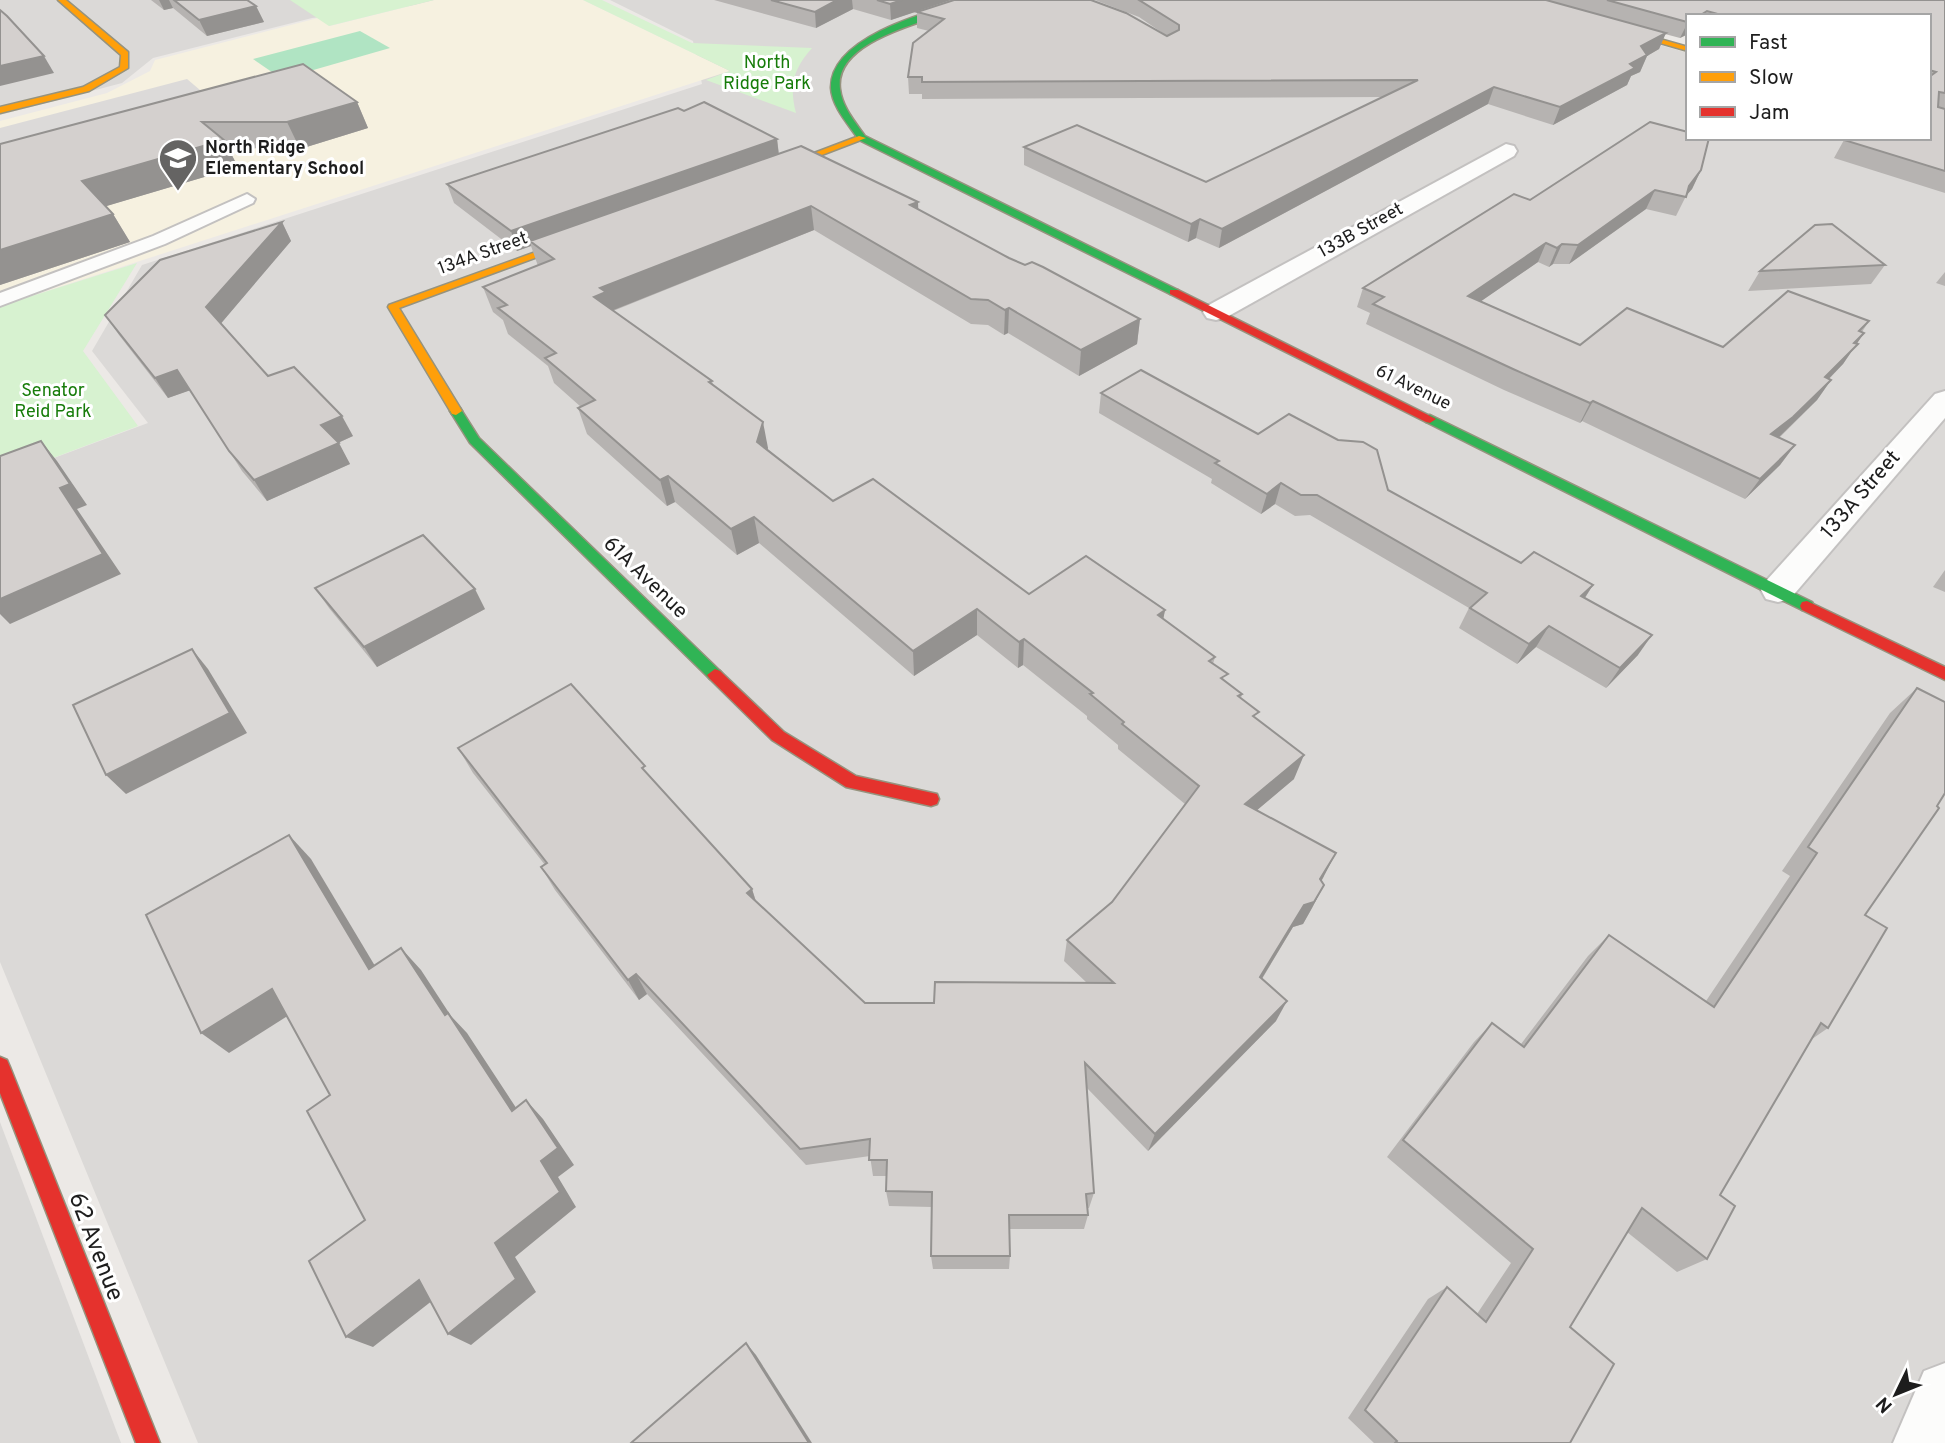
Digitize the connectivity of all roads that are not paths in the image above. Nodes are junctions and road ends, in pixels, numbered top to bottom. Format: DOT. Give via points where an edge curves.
graph roads {
  1 [pos="62,0"];
  2 [pos="976,0"];
  3 [pos="1514,0"];
  4 [pos="1686,48"];
  5 [pos="0,110"];
  6 [pos="862,138"];
  7 [pos="1506,151"];
  8 [pos="759,175"];
  9 [pos="247,198"];
  10 [pos="602,232"];
  11 [pos="0,300"];
  12 [pos="394,307"];
  13 [pos="1216,312"];
  14 [pos="1945,400"];
  15 [pos="1778,590"];
  16 [pos="1945,674"];
  17 [pos="931,799"];
  18 [pos="0,1067"];
  19 [pos="1945,1392"];
  20 [pos="148,1443"];
  21 [pos="1923,1443"];
  1 -- 5 [label="street" via="125,54 124,68 86,89"];
  2 -- 6 [label="street" via="874,36 841,64 834,82 839,104"];
  3 -- 4 [label="street"];
  6 -- 8 [label="street"];
  6 -- 13 [label="street, 61 Avenue"];
  7 -- 13 [label="street, 133B Street"];
  9 -- 11 [label="lane" via="159,240"];
  10 -- 12 [label="street, 134A Street"];
  12 -- 17 [label="street, 61A Avenue" via="474,440 778,736 852,782"];
  13 -- 15 [label="street, 61 Avenue"];
  14 -- 15 [label="street, 133A Street"];
  15 -- 16 [label="street, 61 Avenue"];
  18 -- 20 [label="street, 62 Avenue"];
  19 -- 21 [label="street"];
}
